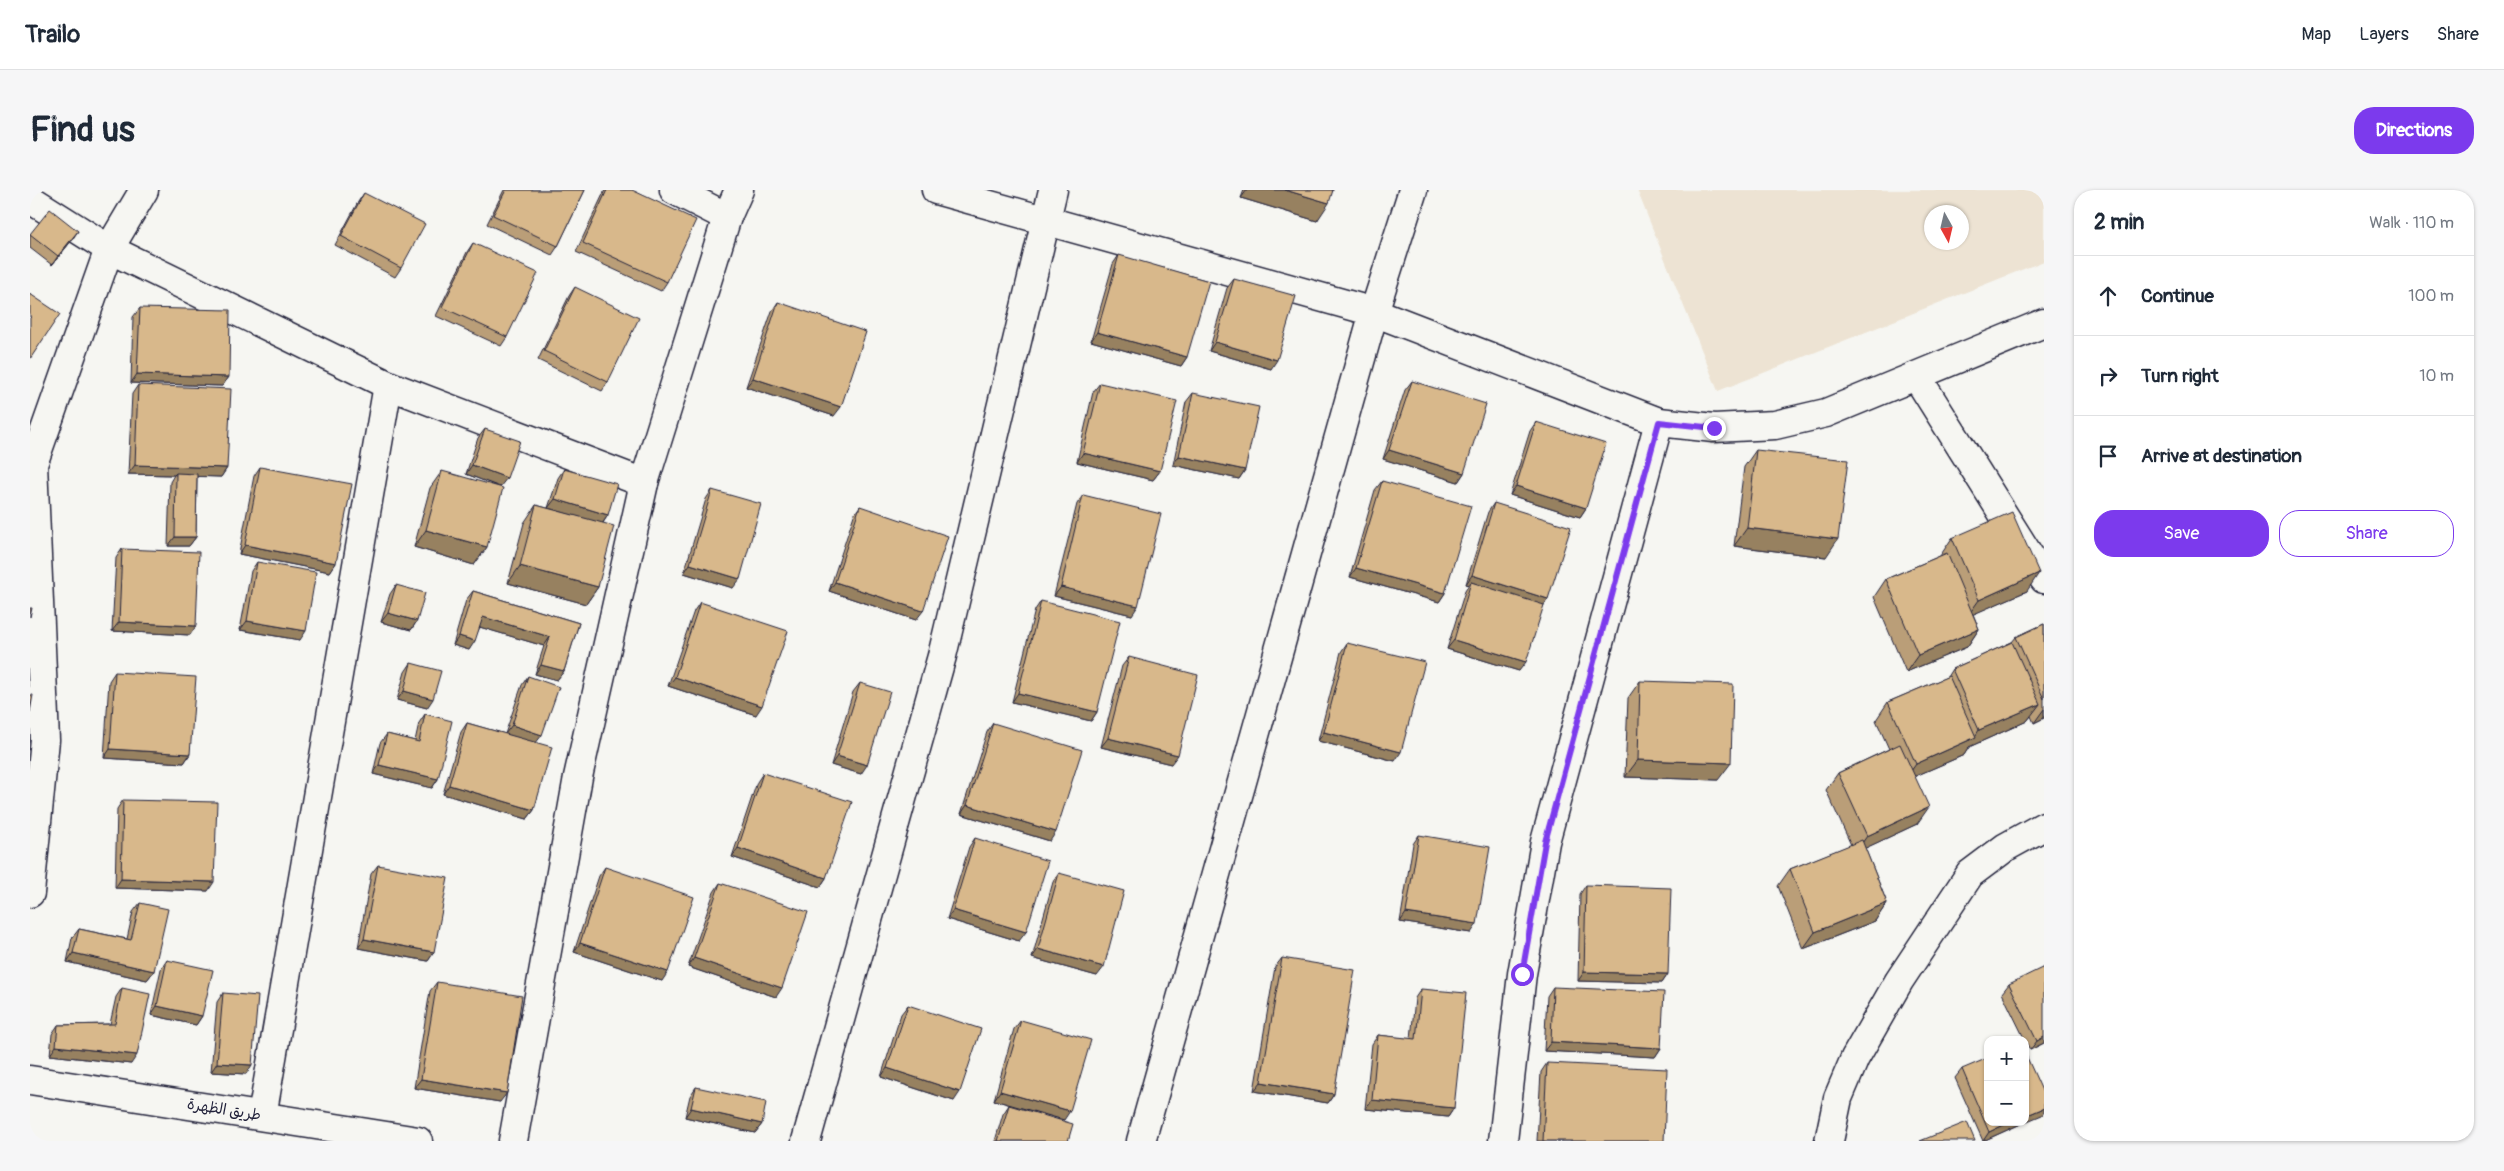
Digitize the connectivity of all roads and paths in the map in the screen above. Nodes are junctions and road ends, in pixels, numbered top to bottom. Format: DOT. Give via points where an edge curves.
graph roads {
  1 [pos="144,190"];
  2 [pos="674,190"];
  3 [pos="739,190"];
  4 [pos="936,190"];
  5 [pos="1053,190"];
  6 [pos="1413,190"];
  7 [pos="30,199"];
  8 [pos="727,218"];
  9 [pos="1044,219"];
  10 [pos="109,249"];
  11 [pos="1374,312"];
  12 [pos="2044,322"];
  13 [pos="1917,377"];
  14 [pos="388,385"];
  15 [pos="1659,422"];
  16 [pos="32,466"];
  17 [pos="644,483"];
  18 [pos="2044,579"];
  19 [pos="2044,826"];
  20 [pos="30,893"];
  21 [pos="30,1080"];
  22 [pos="262,1116"];
  23 [pos="418,1141"];
  24 [pos="513,1141"];
  25 [pos="806,1141"];
  26 [pos="1141,1141"];
  27 [pos="1503,1141"];
  28 [pos="1829,1141"];
  1 -- 10 [label="street"];
  2 -- 8 [label="street"];
  3 -- 8 [label="street"];
  4 -- 9 [label="street"];
  5 -- 9 [label="street"];
  6 -- 11 [label="street"];
  7 -- 10 [label="street"];
  8 -- 17 [label="street"];
  9 -- 11 [label="street"];
  9 -- 25 [label="street" via="942,656"];
  10 -- 14 [label="street"];
  10 -- 16 [label="street"];
  11 -- 15 [label="street"];
  11 -- 26 [label="street"];
  12 -- 13 [label="street"];
  13 -- 15 [label="street" via="1826,413 1775,425 1714,428"];
  13 -- 18 [label="street"];
  14 -- 17 [label="street"];
  14 -- 22 [label="street"];
  15 -- 27 [label="street" via="1545,842 1522,974"];
  16 -- 20 [label="street" via="45,740"];
  17 -- 24 [label="street" via="578,777"];
  19 -- 28 [label="street" via="2006,847 1970,874 1899,981 1855,1058 1838,1098"];
  21 -- 22 [label="street, طريق الظهرة"];
  22 -- 23 [label="street, طريق الظهرة"];
}
